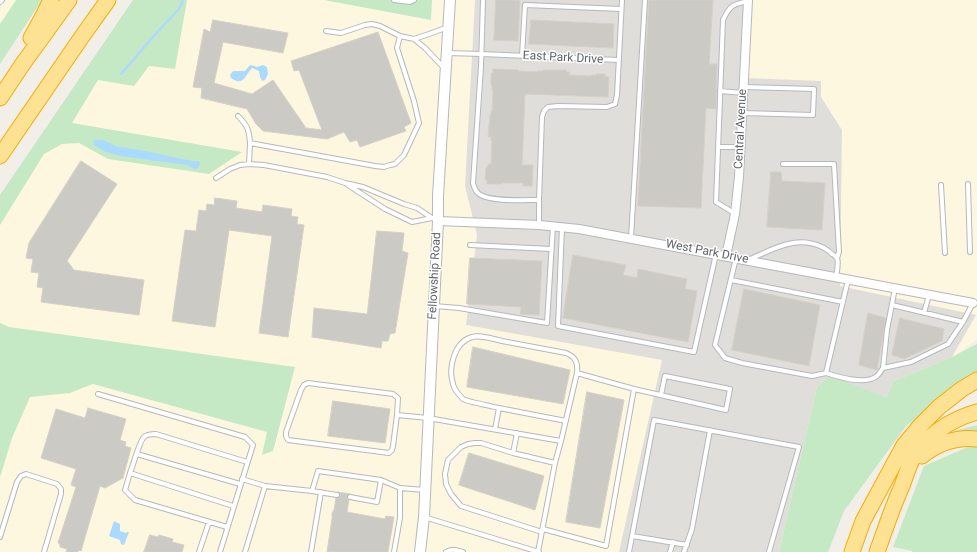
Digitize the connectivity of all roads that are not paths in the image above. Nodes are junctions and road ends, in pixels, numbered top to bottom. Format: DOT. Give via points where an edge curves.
graph roads {
  1 [pos="51,0"];
  2 [pos="69,0"];
  3 [pos="108,0"];
  4 [pos="394,0"];
  5 [pos="414,0"];
  6 [pos="450,0"];
  7 [pos="483,0"];
  8 [pos="622,0"];
  9 [pos="645,0"];
  10 [pos="748,1"];
  11 [pos="733,2"];
  12 [pos="621,9"];
  13 [pos="448,27"];
  14 [pos="326,31"];
  15 [pos="400,36"];
  16 [pos="414,39"];
  17 [pos="447,53"];
  18 [pos="482,54"];
  19 [pos="522,56"];
  20 [pos="619,60"];
  21 [pos="22,65"];
  22 [pos="446,70"];
  23 [pos="744,90"];
  24 [pos="720,92"];
  25 [pos="0,98"];
  26 [pos="742,113"];
  27 [pos="238,116"];
  28 [pos="250,143"];
  29 [pos="718,147"];
  30 [pos="740,147"];
  31 [pos="0,156"];
  32 [pos="249,164"];
  33 [pos="783,164"];
  34 [pos="216,178"];
  35 [pos="345,183"];
  36 [pos="968,184"];
  37 [pos="941,185"];
  38 [pos="538,200"];
  39 [pos="735,214"];
  40 [pos="435,220"];
  41 [pos="539,224"];
  42 [pos="553,226"];
  43 [pos="562,227"];
  44 [pos="631,238"];
  45 [pos="470,245"];
  46 [pos="551,249"];
  47 [pos="970,252"];
  48 [pos="945,253"];
  49 [pos="716,254"];
  50 [pos="726,256"];
  51 [pos="736,258"];
  52 [pos="837,258"];
  53 [pos="748,260"];
  54 [pos="836,277"];
  55 [pos="848,279"];
  56 [pos="731,280"];
  57 [pos="895,288"];
  58 [pos="929,294"];
  59 [pos="843,302"];
  60 [pos="973,303"];
  61 [pos="892,305"];
  62 [pos="434,306"];
  63 [pos="924,313"];
  64 [pos="963,322"];
  65 [pos="883,368"];
  66 [pos="577,373"];
  67 [pos="826,373"];
  68 [pos="977,380"];
  69 [pos="634,389"];
  70 [pos="98,394"];
  71 [pos="661,395"];
  72 [pos="977,405"];
  73 [pos="499,408"];
  74 [pos="977,412"];
  75 [pos="397,415"];
  76 [pos="428,418"];
  77 [pos="566,421"];
  78 [pos="495,429"];
  79 [pos="710,430"];
  80 [pos="517,433"];
  81 [pos="977,439"];
  82 [pos="561,441"];
  83 [pos="513,453"];
  84 [pos="137,454"];
  85 [pos="247,462"];
  86 [pos="555,463"];
  87 [pos="130,473"];
  88 [pos="242,479"];
  89 [pos="381,480"];
  90 [pos="885,480"];
  91 [pos="903,483"];
  92 [pos="240,484"];
  93 [pos="265,486"];
  94 [pos="400,488"];
  95 [pos="425,490"];
  96 [pos="312,491"];
  97 [pos="321,492"];
  98 [pos="337,495"];
  99 [pos="350,497"];
  100 [pos="233,506"];
  101 [pos="424,517"];
  102 [pos="209,522"];
  103 [pos="227,527"];
  104 [pos="542,530"];
  105 [pos="632,536"];
  106 [pos="0,537"];
  107 [pos="673,542"];
  108 [pos="687,544"];
  109 [pos="44,552"];
  110 [pos="199,552"];
  111 [pos="220,552"];
  112 [pos="245,552"];
  113 [pos="311,552"];
  114 [pos="394,552"];
  115 [pos="420,552"];
  116 [pos="446,552"];
  117 [pos="463,552"];
  118 [pos="539,552"];
  119 [pos="629,552"];
  120 [pos="670,552"];
  121 [pos="684,552"];
  122 [pos="769,552"];
  123 [pos="852,552"];
  124 [pos="877,552"];
  1 -- 21 [label="highway" via="31,38"];
  2 -- 21 [label="highway"];
  3 -- 31 [label="highway"];
  4 -- 5 [label="lane"];
  6 -- 13 [label="street, Fellowship Road"];
  7 -- 18 [label="lane"];
  8 -- 12 [label="lane, East Park Drive"];
  9 -- 44 [label="lane"];
  10 -- 11 [label="lane"];
  10 -- 23 [label="street, Central Avenue"];
  11 -- 24 [label="lane" via="723,20"];
  12 -- 19 [label="lane" via="525,5"];
  12 -- 20 [label="lane, East Park Drive"];
  13 -- 16 [label="lane"];
  13 -- 17 [label="street, Fellowship Road"];
  14 -- 15 [label="lane" via="341,33 372,24"];
  15 -- 16 [label="lane"];
  15 -- 28 [label="lane" via="397,48 420,123 404,155 395,164 375,166"];
  16 -- 22 [label="lane"];
  17 -- 18 [label="lane, East Park Drive"];
  17 -- 22 [label="street, Fellowship Road"];
  18 -- 19 [label="lane, East Park Drive"];
  18 -- 38 [label="lane" via="473,183 475,191 479,195 496,199"];
  19 -- 20 [label="lane, East Park Drive"];
  20 -- 38 [label="lane" via="616,104 607,107 558,106 548,107 544,111"];
  21 -- 25 [label="highway"];
  22 -- 40 [label="street, Fellowship Road"];
  23 -- 24 [label="lane"];
  23 -- 26 [label="street, Central Avenue"];
  23 -- 26 [label="lane" via="814,89 813,115"];
  24 -- 29 [label="lane"];
  26 -- 30 [label="street, Central Avenue"];
  27 -- 28 [label="lane" via="246,123"];
  28 -- 32 [label="lane"];
  29 -- 30 [label="lane"];
  29 -- 39 [label="lane" via="716,202"];
  30 -- 39 [label="street, Central Avenue"];
  32 -- 34 [label="lane" via="230,169"];
  32 -- 35 [label="lane" via="327,176"];
  33 -- 52 [label="lane" via="834,164 839,252"];
  35 -- 40 [label="lane" via="363,187 417,208"];
  35 -- 40 [label="lane" via="380,206 412,222"];
  36 -- 47 [label="lane"];
  37 -- 48 [label="lane"];
  38 -- 41 [label="lane"];
  39 -- 50 [label="street, Central Avenue"];
  40 -- 41 [label="street, West Park Drive"];
  40 -- 62 [label="street, Fellowship Road"];
  41 -- 42 [label="street, West Park Drive"];
  42 -- 43 [label="street, West Park Drive"];
  42 -- 46 [label="lane"];
  43 -- 44 [label="street, West Park Drive"];
  43 -- 49 [label="lane" via="558,326 694,352"];
  44 -- 49 [label="street, West Park Drive"];
  45 -- 46 [label="lane"];
  46 -- 62 [label="lane" via="547,323"];
  49 -- 50 [label="street, West Park Drive"];
  50 -- 51 [label="street, West Park Drive"];
  51 -- 53 [label="street, West Park Drive"];
  51 -- 56 [label="lane"];
  52 -- 53 [label="lane" via="820,245 794,243"];
  52 -- 54 [label="lane"];
  53 -- 54 [label="street, West Park Drive"];
  54 -- 55 [label="street, West Park Drive"];
  55 -- 57 [label="street, West Park Drive"];
  55 -- 59 [label="lane"];
  56 -- 59 [label="lane"];
  56 -- 67 [label="lane" via="715,345 725,358 812,376"];
  57 -- 58 [label="street, West Park Drive"];
  57 -- 61 [label="lane"];
  58 -- 60 [label="street, West Park Drive"];
  58 -- 63 [label="lane"];
  59 -- 67 [label="lane"];
  60 -- 64 [label="lane"];
  61 -- 63 [label="lane"];
  61 -- 65 [label="lane"];
  62 -- 76 [label="street, Fellowship Road"];
  63 -- 64 [label="lane"];
  64 -- 65 [label="lane" via="948,344 911,362"];
  65 -- 67 [label="lane" via="870,380 854,380"];
  66 -- 69 [label="lane"];
  66 -- 73 [label="lane" via="576,360 566,353 473,337 457,348 451,376 453,386 464,400"];
  66 -- 77 [label="lane"];
  68 -- 90 [label="highway" via="950,397 920,426 904,445"];
  69 -- 71 [label="lane"];
  69 -- 104 [label="lane" via="606,546"];
  70 -- 85 [label="lane" via="245,437 253,445"];
  71 -- 71 [label="lane" via="726,410 730,389 665,376"];
  72 -- 90 [label="highway" via="956,412 925,432"];
  73 -- 77 [label="lane"];
  73 -- 78 [label="lane"];
  74 -- 91 [label="highway" via="950,424 925,443 912,460"];
  75 -- 75 [label="lane" via="398,398 394,394 308,383 301,390 286,436 288,440 389,454 393,446"];
  75 -- 76 [label="lane"];
  76 -- 78 [label="lane"];
  76 -- 95 [label="street, Fellowship Road"];
  77 -- 82 [label="lane"];
  78 -- 80 [label="lane"];
  79 -- 105 [label="lane" via="654,420"];
  79 -- 108 [label="lane"];
  79 -- 122 [label="lane" via="799,447"];
  80 -- 82 [label="lane"];
  80 -- 83 [label="lane"];
  81 -- 91 [label="highway" via="957,439 936,446 922,456"];
  82 -- 86 [label="lane"];
  83 -- 86 [label="lane"];
  83 -- 104 [label="lane" via="474,443 461,447 448,460 446,484 461,506"];
  84 -- 85 [label="lane" via="143,438 156,434"];
  84 -- 87 [label="lane"];
  84 -- 92 [label="lane"];
  85 -- 88 [label="lane"];
  86 -- 104 [label="lane"];
  87 -- 100 [label="lane"];
  87 -- 102 [label="lane" via="125,490 135,500"];
  88 -- 92 [label="lane"];
  88 -- 93 [label="lane"];
  89 -- 94 [label="lane"];
  89 -- 96 [label="lane" via="318,471"];
  89 -- 99 [label="lane" via="377,502"];
  90 -- 123 [label="highway" via="863,521"];
  91 -- 124 [label="highway"];
  92 -- 100 [label="lane"];
  93 -- 96 [label="lane"];
  93 -- 112 [label="lane"];
  94 -- 95 [label="lane"];
  94 -- 114 [label="lane" via="400,518"];
  95 -- 101 [label="street, Fellowship Road"];
  96 -- 97 [label="lane"];
  97 -- 98 [label="lane"];
  97 -- 113 [label="lane"];
  100 -- 103 [label="lane"];
  101 -- 115 [label="street, Fellowship Road"];
  101 -- 118 [label="lane"];
  102 -- 103 [label="lane"];
  102 -- 110 [label="lane"];
  103 -- 111 [label="lane"];
  104 -- 118 [label="lane"];
  105 -- 107 [label="lane"];
  105 -- 119 [label="lane"];
  106 -- 109 [label="lane" via="21,476 26,474 57,484 61,488 61,494"];
  107 -- 108 [label="lane"];
  107 -- 120 [label="lane"];
  108 -- 121 [label="lane"];
  116 -- 117 [label="lane" via="454,549"];
}
